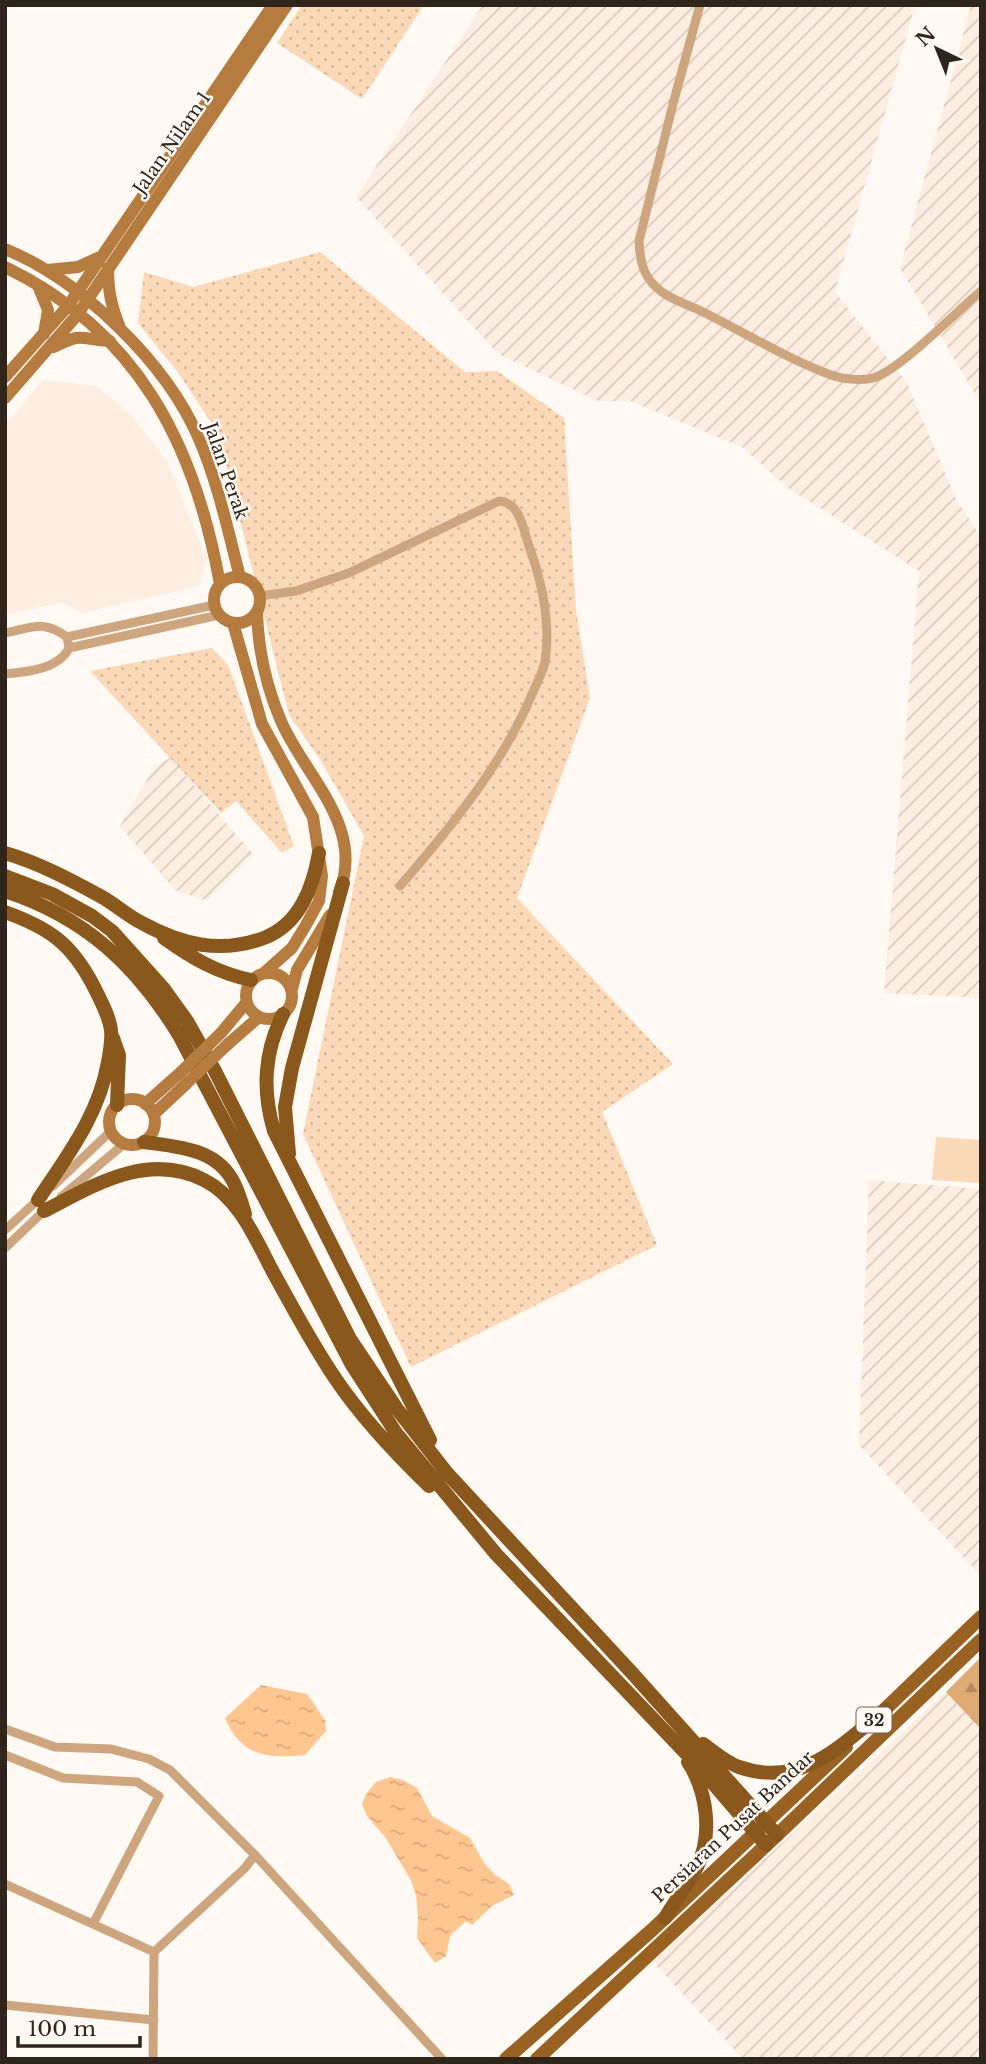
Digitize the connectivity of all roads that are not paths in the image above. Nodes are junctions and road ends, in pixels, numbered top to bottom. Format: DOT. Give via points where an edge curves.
graph roads {
  1 [pos="273,5"];
  2 [pos="287,5"];
  3 [pos="700,5"];
  4 [pos="5,248"];
  5 [pos="105,262"];
  6 [pos="5,267"];
  7 [pos="47,270"];
  8 [pos="38,285"];
  9 [pos="981,291"];
  10 [pos="82,297"];
  11 [pos="73,310"];
  12 [pos="121,329"];
  13 [pos="44,334"];
  14 [pos="110,341"];
  15 [pos="47,350"];
  16 [pos="5,377"];
  17 [pos="5,398"];
  18 [pos="240,577"];
  19 [pos="220,584"];
  20 [pos="260,596"];
  21 [pos="217,610"];
  22 [pos="257,611"];
  23 [pos="233,623"];
  24 [pos="5,633"];
  25 [pos="67,637"];
  26 [pos="69,648"];
  27 [pos="5,674"];
  28 [pos="5,853"];
  29 [pos="319,853"];
  30 [pos="5,876"];
  31 [pos="343,883"];
  32 [pos="400,886"];
  33 [pos="5,891"];
  34 [pos="5,912"];
  35 [pos="142,924"];
  36 [pos="265,972"];
  37 [pos="251,980"];
  38 [pos="292,989"];
  39 [pos="246,1003"];
  40 [pos="284,1014"];
  41 [pos="259,1017"];
  42 [pos="111,1031"];
  43 [pos="224,1039"];
  44 [pos="117,1105"];
  45 [pos="149,1109"];
  46 [pos="111,1131"];
  47 [pos="144,1142"];
  48 [pos="124,1144"];
  49 [pos="289,1164"];
  50 [pos="41,1206"];
  51 [pos="250,1229"];
  52 [pos="5,1230"];
  53 [pos="5,1248"];
  54 [pos="447,1473"];
  55 [pos="496,1554"];
  56 [pos="981,1617"];
  57 [pos="981,1640"];
  58 [pos="886,1709"];
  59 [pos="5,1729"];
  60 [pos="679,1736"];
  61 [pos="5,1755"];
  62 [pos="762,1828"];
  63 [pos="772,1840"];
  64 [pos="256,1855"];
  65 [pos="5,1884"];
  66 [pos="665,1918"];
  67 [pos="94,1923"];
  68 [pos="154,1952"];
  69 [pos="5,2005"];
  70 [pos="154,2020"];
  71 [pos="153,2059"];
  72 [pos="442,2059"];
  73 [pos="506,2059"];
  74 [pos="537,2059"];
  1 -- 5 [label="main road, Jalan Nilam 1"];
  2 -- 5 [label="main road, Jalan Nilam 1"];
  3 -- 9 [label="street" via="639,241 644,272 653,284 677,301 774,349 833,376 855,379 873,378 894,368"];
  4 -- 7 [label="main road, Jalan Perak"];
  5 -- 7 [label="main road"];
  5 -- 10 [label="main road, Jalan Nilam 1"];
  5 -- 12 [label="main road" via="110,299"];
  6 -- 8 [label="main road, Jalan Perak"];
  7 -- 10 [label="main road, Jalan Perak"];
  8 -- 11 [label="main road, Jalan Perak"];
  8 -- 13 [label="main road" via="48,310"];
  10 -- 11 [label="main road, Jalan Nilam 1"];
  10 -- 12 [label="main road, Jalan Perak"];
  11 -- 13 [label="main road"];
  11 -- 14 [label="main road, Jalan Perak"];
  11 -- 15 [label="main road"];
  12 -- 18 [label="main road, Jalan Perak" via="161,375 199,438"];
  13 -- 16 [label="main road"];
  14 -- 15 [label="main road" via="83,336"];
  14 -- 19 [label="main road, Jalan Perak" via="148,387 187,462"];
  15 -- 17 [label="main road"];
  18 -- 19 [label="main road"];
  18 -- 20 [label="main road" via="253,583"];
  19 -- 21 [label="main road" via="215,594"];
  20 -- 22 [label="main road"];
  20 -- 32 [label="street" via="296,591 349,573 499,501 507,501 516,510 541,579 544,664 501,753 447,831"];
  21 -- 23 [label="main road"];
  21 -- 25 [label="street"];
  21 -- 26 [label="street"];
  22 -- 23 [label="main road" via="247,621"];
  22 -- 31 [label="main road" via="258,642 281,722 342,830"];
  23 -- 29 [label="main road" via="262,724 313,817"];
  24 -- 25 [label="street" via="46,625"];
  25 -- 26 [label="street"];
  26 -- 27 [label="street" via="61,660"];
  28 -- 35 [label="highway" via="65,877"];
  29 -- 35 [label="highway" via="314,882 303,904 271,935 227,948 204,946"];
  29 -- 36 [label="main road" via="318,901 292,948"];
  30 -- 54 [label="highway" via="92,916 112,931 164,989 215,1071 350,1339"];
  31 -- 38 [label="main road" via="326,925 297,970"];
  31 -- 49 [label="highway" via="292,1068 285,1107"];
  33 -- 55 [label="highway" via="55,912 103,942 149,990 179,1035 352,1365 396,1433"];
  34 -- 42 [label="highway" via="33,922 66,944 101,999"];
  35 -- 37 [label="highway" via="210,968"];
  36 -- 37 [label="main road"];
  36 -- 38 [label="main road" via="284,978"];
  37 -- 39 [label="main road"];
  38 -- 40 [label="main road"];
  39 -- 41 [label="main road"];
  39 -- 43 [label="main road"];
  40 -- 41 [label="main road" via="272,1019"];
  40 -- 49 [label="highway" via="273,1034 265,1082 268,1111"];
  41 -- 43 [label="main road"];
  42 -- 44 [label="highway" via="119,1055"];
  42 -- 50 [label="highway" via="104,1086"];
  43 -- 45 [label="main road, bridge"];
  44 -- 45 [label="main road" via="131,1100"];
  44 -- 46 [label="main road" via="110,1117"];
  45 -- 47 [label="main road" via="154,1129"];
  46 -- 48 [label="main road"];
  46 -- 50 [label="street"];
  47 -- 48 [label="main road"];
  47 -- 51 [label="highway" via="195,1150 219,1162 234,1182"];
  48 -- 50 [label="street"];
  49 -- 54 [label="highway"];
  50 -- 51 [label="highway" via="131,1171 179,1172 204,1180 228,1198"];
  50 -- 52 [label="street"];
  50 -- 53 [label="street"];
  51 -- 55 [label="highway" via="354,1405"];
  54 -- 60 [label="highway"];
  55 -- 60 [label="highway"];
  56 -- 58 [label="main road, Persiaran Pusat Bandar / 32"];
  57 -- 63 [label="main road, Persiaran Pusat Bandar / 32"];
  58 -- 60 [label="highway" via="824,1759 804,1769 781,1772 737,1767"];
  58 -- 62 [label="main road, Persiaran Pusat Bandar / 32"];
  59 -- 64 [label="street" via="55,1747 111,1749 149,1759 170,1770"];
  60 -- 62 [label="highway"];
  60 -- 66 [label="highway" via="703,1794 707,1831 698,1864"];
  61 -- 67 [label="street" via="63,1778 136,1782 159,1796"];
  62 -- 63 [label="highway"];
  62 -- 66 [label="main road, Persiaran Pusat Bandar / 32"];
  63 -- 74 [label="main road, Persiaran Pusat Bandar / 32"];
  64 -- 68 [label="street"];
  64 -- 72 [label="street"];
  65 -- 67 [label="street"];
  66 -- 73 [label="main road, Persiaran Pusat Bandar / 32"];
  67 -- 68 [label="street"];
  68 -- 70 [label="street"];
  69 -- 70 [label="street"];
  70 -- 71 [label="street"];
}
